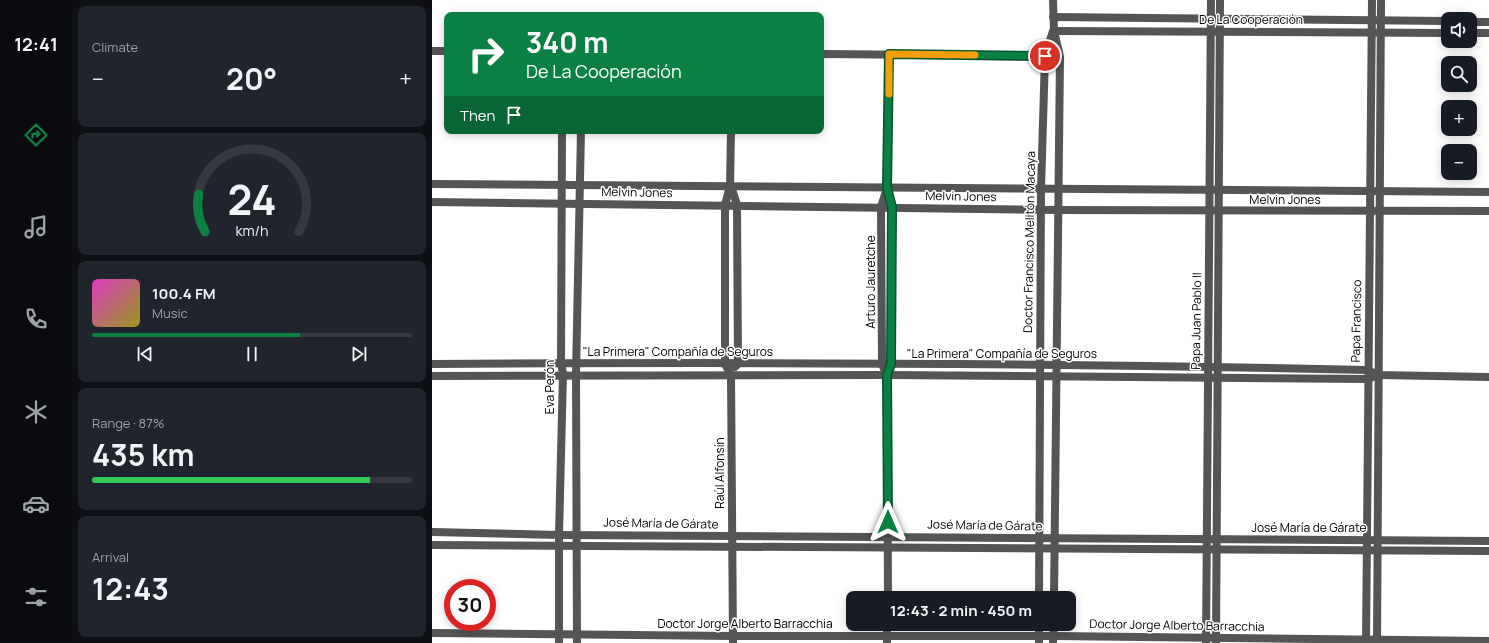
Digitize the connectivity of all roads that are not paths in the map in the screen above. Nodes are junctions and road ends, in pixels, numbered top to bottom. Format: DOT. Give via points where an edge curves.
graph roads {
  1 [pos="1053,0"];
  2 [pos="1211,0"];
  3 [pos="1220,0"];
  4 [pos="1372,0"];
  5 [pos="1381,0"];
  6 [pos="1053,18"];
  7 [pos="1211,20"];
  8 [pos="1220,20"];
  9 [pos="1371,21"];
  10 [pos="1381,21"];
  11 [pos="1441,21"];
  12 [pos="1477,22"];
  13 [pos="1489,22"];
  14 [pos="1054,31"];
  15 [pos="1211,31"];
  16 [pos="1220,31"];
  17 [pos="1371,32"];
  18 [pos="1381,32"];
  19 [pos="1441,33"];
  20 [pos="1477,33"];
  21 [pos="1489,33"];
  22 [pos="432,51"];
  23 [pos="444,51"];
  24 [pos="824,54"];
  25 [pos="889,54"];
  26 [pos="1045,56"];
  27 [pos="562,134"];
  28 [pos="581,134"];
  29 [pos="731,134"];
  30 [pos="432,184"];
  31 [pos="562,185"];
  32 [pos="580,185"];
  33 [pos="730,186"];
  34 [pos="887,188"];
  35 [pos="1041,189"];
  36 [pos="1059,189"];
  37 [pos="1209,189"];
  38 [pos="1218,190"];
  39 [pos="1370,190"];
  40 [pos="1380,191"];
  41 [pos="1489,192"];
  42 [pos="432,202"];
  43 [pos="562,203"];
  44 [pos="580,203"];
  45 [pos="725,205"];
  46 [pos="737,205"];
  47 [pos="882,207"];
  48 [pos="892,207"];
  49 [pos="1041,209"];
  50 [pos="1059,210"];
  51 [pos="1218,210"];
  52 [pos="1209,211"];
  53 [pos="1370,211"];
  54 [pos="1380,211"];
  55 [pos="1489,211"];
  56 [pos="561,363"];
  57 [pos="577,363"];
  58 [pos="432,364"];
  59 [pos="725,364"];
  60 [pos="738,364"];
  61 [pos="882,364"];
  62 [pos="891,364"];
  63 [pos="1040,366"];
  64 [pos="1057,366"];
  65 [pos="1207,367"];
  66 [pos="1217,367"];
  67 [pos="1367,370"];
  68 [pos="563,374"];
  69 [pos="576,374"];
  70 [pos="731,375"];
  71 [pos="887,375"];
  72 [pos="1378,375"];
  73 [pos="432,376"];
  74 [pos="1040,376"];
  75 [pos="1057,376"];
  76 [pos="1207,377"];
  77 [pos="1217,377"];
  78 [pos="1489,377"];
  79 [pos="1368,379"];
  80 [pos="432,532"];
  81 [pos="559,535"];
  82 [pos="576,535"];
  83 [pos="731,536"];
  84 [pos="888,536"];
  85 [pos="1039,538"];
  86 [pos="1054,538"];
  87 [pos="1206,539"];
  88 [pos="1215,539"];
  89 [pos="1367,540"];
  90 [pos="1378,540"];
  91 [pos="1489,541"];
  92 [pos="432,545"];
  93 [pos="560,547"];
  94 [pos="578,547"];
  95 [pos="732,548"];
  96 [pos="888,549"];
  97 [pos="1039,549"];
  98 [pos="1054,549"];
  99 [pos="1206,550"];
  100 [pos="1215,550"];
  101 [pos="1367,551"];
  102 [pos="1377,551"];
  103 [pos="1489,551"];
  104 [pos="888,591"];
  105 [pos="1039,591"];
  106 [pos="1054,591"];
  107 [pos="432,634"];
  108 [pos="559,639"];
  109 [pos="577,639"];
  110 [pos="887,639"];
  111 [pos="1039,639"];
  112 [pos="1054,639"];
  113 [pos="733,640"];
  114 [pos="1206,640"];
  115 [pos="1216,640"];
  116 [pos="1377,641"];
  117 [pos="1489,641"];
  118 [pos="1366,642"];
  1 -- 6 [label="street, Doctor Francisco Melitón Macaya"];
  2 -- 7 [label="street, Papa Juan Pablo II"];
  3 -- 8 [label="street, Papa Juan Pablo II"];
  4 -- 9 [label="street, Papa Francisco"];
  5 -- 10 [label="street, Papa Francisco"];
  6 -- 7 [label="street, De La Cooperación"];
  6 -- 14 [label="street, Doctor Francisco Melitón Macaya"];
  7 -- 8 [label="street, De La Cooperación"];
  7 -- 15 [label="street, Papa Juan Pablo II"];
  8 -- 9 [label="street, De La Cooperación"];
  8 -- 16 [label="street, Papa Juan Pablo II"];
  9 -- 10 [label="street, De La Cooperación"];
  9 -- 17 [label="street, Papa Francisco"];
  10 -- 11 [label="street, De La Cooperación"];
  10 -- 18 [label="street, Papa Francisco"];
  12 -- 13 [label="street"];
  14 -- 15 [label="street, De La Cooperación"];
  14 -- 26 [label="street, Doctor Francisco Melitón Macaya"];
  14 -- 36 [label="street, Doctor Francisco Melitón Macaya" via="1060,57"];
  15 -- 16 [label="street, De La Cooperación"];
  15 -- 37 [label="street, Papa Juan Pablo II"];
  16 -- 17 [label="street, De La Cooperación"];
  16 -- 38 [label="street, Papa Juan Pablo II"];
  17 -- 18 [label="street, De La Cooperación"];
  17 -- 39 [label="street, Papa Francisco"];
  18 -- 19 [label="street, De La Cooperación"];
  18 -- 40 [label="street, Papa Francisco"];
  20 -- 21 [label="street"];
  22 -- 23 [label="street"];
  24 -- 25 [label="street"];
  25 -- 26 [label="street"];
  25 -- 34 [label="street, Arturo Jauretche"];
  26 -- 35 [label="street, Doctor Francisco Melitón Macaya"];
  27 -- 31 [label="street, Eva Perón"];
  28 -- 32 [label="street"];
  29 -- 33 [label="street, Raúl Alfonsín"];
  30 -- 31 [label="street, Melvin Jones"];
  31 -- 32 [label="street, Melvin Jones"];
  31 -- 43 [label="street, Eva Perón"];
  32 -- 33 [label="street, Melvin Jones"];
  32 -- 44 [label="street"];
  33 -- 34 [label="street, Melvin Jones"];
  33 -- 45 [label="street, Raúl Alfonsín"];
  33 -- 46 [label="street, Raúl Alfonsín"];
  34 -- 35 [label="street, Melvin Jones"];
  34 -- 47 [label="street, Arturo Jauretche"];
  34 -- 48 [label="street, Arturo Jauretche"];
  35 -- 36 [label="street, Melvin Jones"];
  35 -- 49 [label="street, Doctor Francisco Melitón Macaya"];
  36 -- 37 [label="street, Melvin Jones"];
  36 -- 50 [label="street, Doctor Francisco Melitón Macaya"];
  37 -- 38 [label="street, Melvin Jones"];
  37 -- 52 [label="street, Papa Juan Pablo II"];
  38 -- 39 [label="street, Melvin Jones"];
  38 -- 51 [label="street, Papa Juan Pablo II"];
  39 -- 40 [label="street, Melvin Jones"];
  39 -- 53 [label="street, Papa Francisco"];
  40 -- 41 [label="street, Melvin Jones"];
  40 -- 54 [label="street, Papa Francisco"];
  42 -- 43 [label="street, Melvin Jones"];
  43 -- 44 [label="street, Melvin Jones"];
  43 -- 56 [label="street, Eva Perón"];
  44 -- 45 [label="street, Melvin Jones"];
  44 -- 57 [label="street"];
  45 -- 46 [label="street, Melvin Jones"];
  45 -- 59 [label="street, Raúl Alfonsín"];
  46 -- 47 [label="street, Melvin Jones"];
  46 -- 60 [label="street, Raúl Alfonsín"];
  47 -- 48 [label="street, Melvin Jones"];
  47 -- 61 [label="street, Arturo Jauretche"];
  48 -- 49 [label="street, Melvin Jones"];
  48 -- 62 [label="street, Arturo Jauretche"];
  49 -- 50 [label="street, Melvin Jones"];
  49 -- 63 [label="street, Doctor Francisco Melitón Macaya"];
  50 -- 52 [label="street, Melvin Jones"];
  50 -- 64 [label="street, Doctor Francisco Melitón Macaya"];
  51 -- 52 [label="street, Melvin Jones"];
  51 -- 53 [label="street, Melvin Jones"];
  51 -- 66 [label="street, Papa Juan Pablo II"];
  52 -- 65 [label="street, Papa Juan Pablo II"];
  53 -- 54 [label="street, Melvin Jones"];
  53 -- 67 [label="street, Papa Francisco"];
  54 -- 55 [label="street, Melvin Jones"];
  54 -- 72 [label="street, Papa Francisco"];
  56 -- 57 [label="street, \"La Primera\" Compañía de Seguros"];
  56 -- 58 [label="street, \"La Primera\" Compañía de Seguros"];
  56 -- 68 [label="street, Eva Perón"];
  57 -- 59 [label="street, \"La Primera\" Compañía de Seguros"];
  57 -- 69 [label="street"];
  59 -- 60 [label="street, \"La Primera\" Compañía de Seguros"];
  59 -- 70 [label="street, Raúl Alfonsín"];
  60 -- 61 [label="street, \"La Primera\" Compañía de Seguros"];
  60 -- 70 [label="street"];
  61 -- 62 [label="street, \"La Primera\" Compañía de Seguros"];
  61 -- 71 [label="street, Arturo Jauretche"];
  62 -- 63 [label="street, \"La Primera\" Compañía de Seguros"];
  62 -- 71 [label="street, Arturo Jauretche"];
  63 -- 64 [label="street, \"La Primera\" Compañía de Seguros"];
  63 -- 74 [label="street, Doctor Francisco Melitón Macaya"];
  64 -- 65 [label="street, \"La Primera\" Compañía de Seguros"];
  64 -- 75 [label="street, Doctor Francisco Melitón Macaya"];
  65 -- 66 [label="street, \"La Primera\" Compañía de Seguros"];
  65 -- 76 [label="street, Papa Juan Pablo II"];
  66 -- 67 [label="street, \"La Primera\" Compañía de Seguros"];
  66 -- 77 [label="street, Papa Juan Pablo II"];
  67 -- 72 [label="street, \"La Primera\" Compañía de Seguros"];
  67 -- 79 [label="street, Papa Francisco"];
  68 -- 69 [label="street, \"La Primera\" Compañía de Seguros"];
  68 -- 73 [label="street, \"La Primera\" Compañía de Seguros"];
  68 -- 81 [label="street, Eva Perón"];
  69 -- 70 [label="street, \"La Primera\" Compañía de Seguros"];
  69 -- 82 [label="street"];
  70 -- 71 [label="street, \"La Primera\" Compañía de Seguros"];
  70 -- 83 [label="street, Raúl Alfonsín"];
  71 -- 74 [label="street, \"La Primera\" Compañía de Seguros"];
  71 -- 84 [label="street, Arturo Jauretche"];
  72 -- 78 [label="street, \"La Primera\" Compañía de Seguros"];
  72 -- 79 [label="street, \"La Primera\" Compañía de Seguros"];
  72 -- 90 [label="street, Papa Francisco"];
  74 -- 75 [label="street, \"La Primera\" Compañía de Seguros"];
  74 -- 85 [label="street, Doctor Francisco Melitón Macaya"];
  75 -- 76 [label="street, \"La Primera\" Compañía de Seguros"];
  75 -- 86 [label="street, Doctor Francisco Melitón Macaya"];
  76 -- 77 [label="street, \"La Primera\" Compañía de Seguros"];
  76 -- 87 [label="street, Papa Juan Pablo II"];
  77 -- 79 [label="street, \"La Primera\" Compañía de Seguros"];
  77 -- 88 [label="street, Papa Juan Pablo II"];
  79 -- 89 [label="street, Papa Francisco"];
  80 -- 81 [label="street, José María de Gárate"];
  81 -- 82 [label="street, José María de Gárate"];
  81 -- 93 [label="street, Eva Perón"];
  82 -- 83 [label="street, José María de Gárate"];
  82 -- 94 [label="street"];
  83 -- 84 [label="street, José María de Gárate"];
  83 -- 95 [label="street, Raúl Alfonsín"];
  84 -- 85 [label="street, José María de Gárate"];
  84 -- 96 [label="street, Arturo Jauretche"];
  85 -- 86 [label="street, José María de Gárate"];
  85 -- 97 [label="street, Doctor Francisco Melitón Macaya"];
  86 -- 87 [label="street, José María de Gárate"];
  86 -- 98 [label="street, Doctor Francisco Melitón Macaya"];
  87 -- 88 [label="street, José María de Gárate"];
  87 -- 99 [label="street, Papa Juan Pablo II"];
  88 -- 89 [label="street, José María de Gárate"];
  88 -- 100 [label="street, Papa Juan Pablo II"];
  89 -- 90 [label="street, José María de Gárate"];
  89 -- 101 [label="street, Papa Francisco"];
  90 -- 91 [label="street, José María de Gárate"];
  90 -- 102 [label="street, Papa Francisco"];
  92 -- 93 [label="street, José María de Gárate"];
  93 -- 94 [label="street, José María de Gárate"];
  93 -- 108 [label="street, Eva Perón"];
  94 -- 95 [label="street, José María de Gárate"];
  94 -- 109 [label="street"];
  95 -- 96 [label="street, José María de Gárate"];
  95 -- 113 [label="street, Raúl Alfonsín"];
  96 -- 97 [label="street, José María de Gárate"];
  96 -- 104 [label="street, Arturo Jauretche"];
  97 -- 98 [label="street, José María de Gárate"];
  97 -- 105 [label="street, Doctor Francisco Melitón Macaya"];
  98 -- 99 [label="street, José María de Gárate"];
  98 -- 106 [label="street, Doctor Francisco Melitón Macaya"];
  99 -- 100 [label="street, José María de Gárate"];
  99 -- 114 [label="street, Papa Juan Pablo II"];
  100 -- 101 [label="street, José María de Gárate"];
  100 -- 115 [label="street, Papa Juan Pablo II"];
  101 -- 102 [label="street, José María de Gárate"];
  101 -- 118 [label="street, Papa Francisco"];
  102 -- 103 [label="street, José María de Gárate"];
  102 -- 116 [label="street, Papa Francisco"];
  107 -- 108 [label="street, Doctor Jorge Alberto Barracchia"];
  108 -- 109 [label="street, Doctor Jorge Alberto Barracchia"];
  109 -- 113 [label="street, Doctor Jorge Alberto Barracchia"];
  110 -- 111 [label="street, Doctor Jorge Alberto Barracchia"];
  110 -- 113 [label="street, Doctor Jorge Alberto Barracchia"];
  111 -- 112 [label="street, Doctor Jorge Alberto Barracchia"];
  112 -- 114 [label="street, Doctor Jorge Alberto Barracchia"];
  114 -- 115 [label="street, Doctor Jorge Alberto Barracchia"];
  115 -- 118 [label="street, Doctor Jorge Alberto Barracchia"];
  116 -- 117 [label="street, Doctor Jorge Alberto Barracchia"];
  116 -- 118 [label="street, Doctor Jorge Alberto Barracchia"];
}
